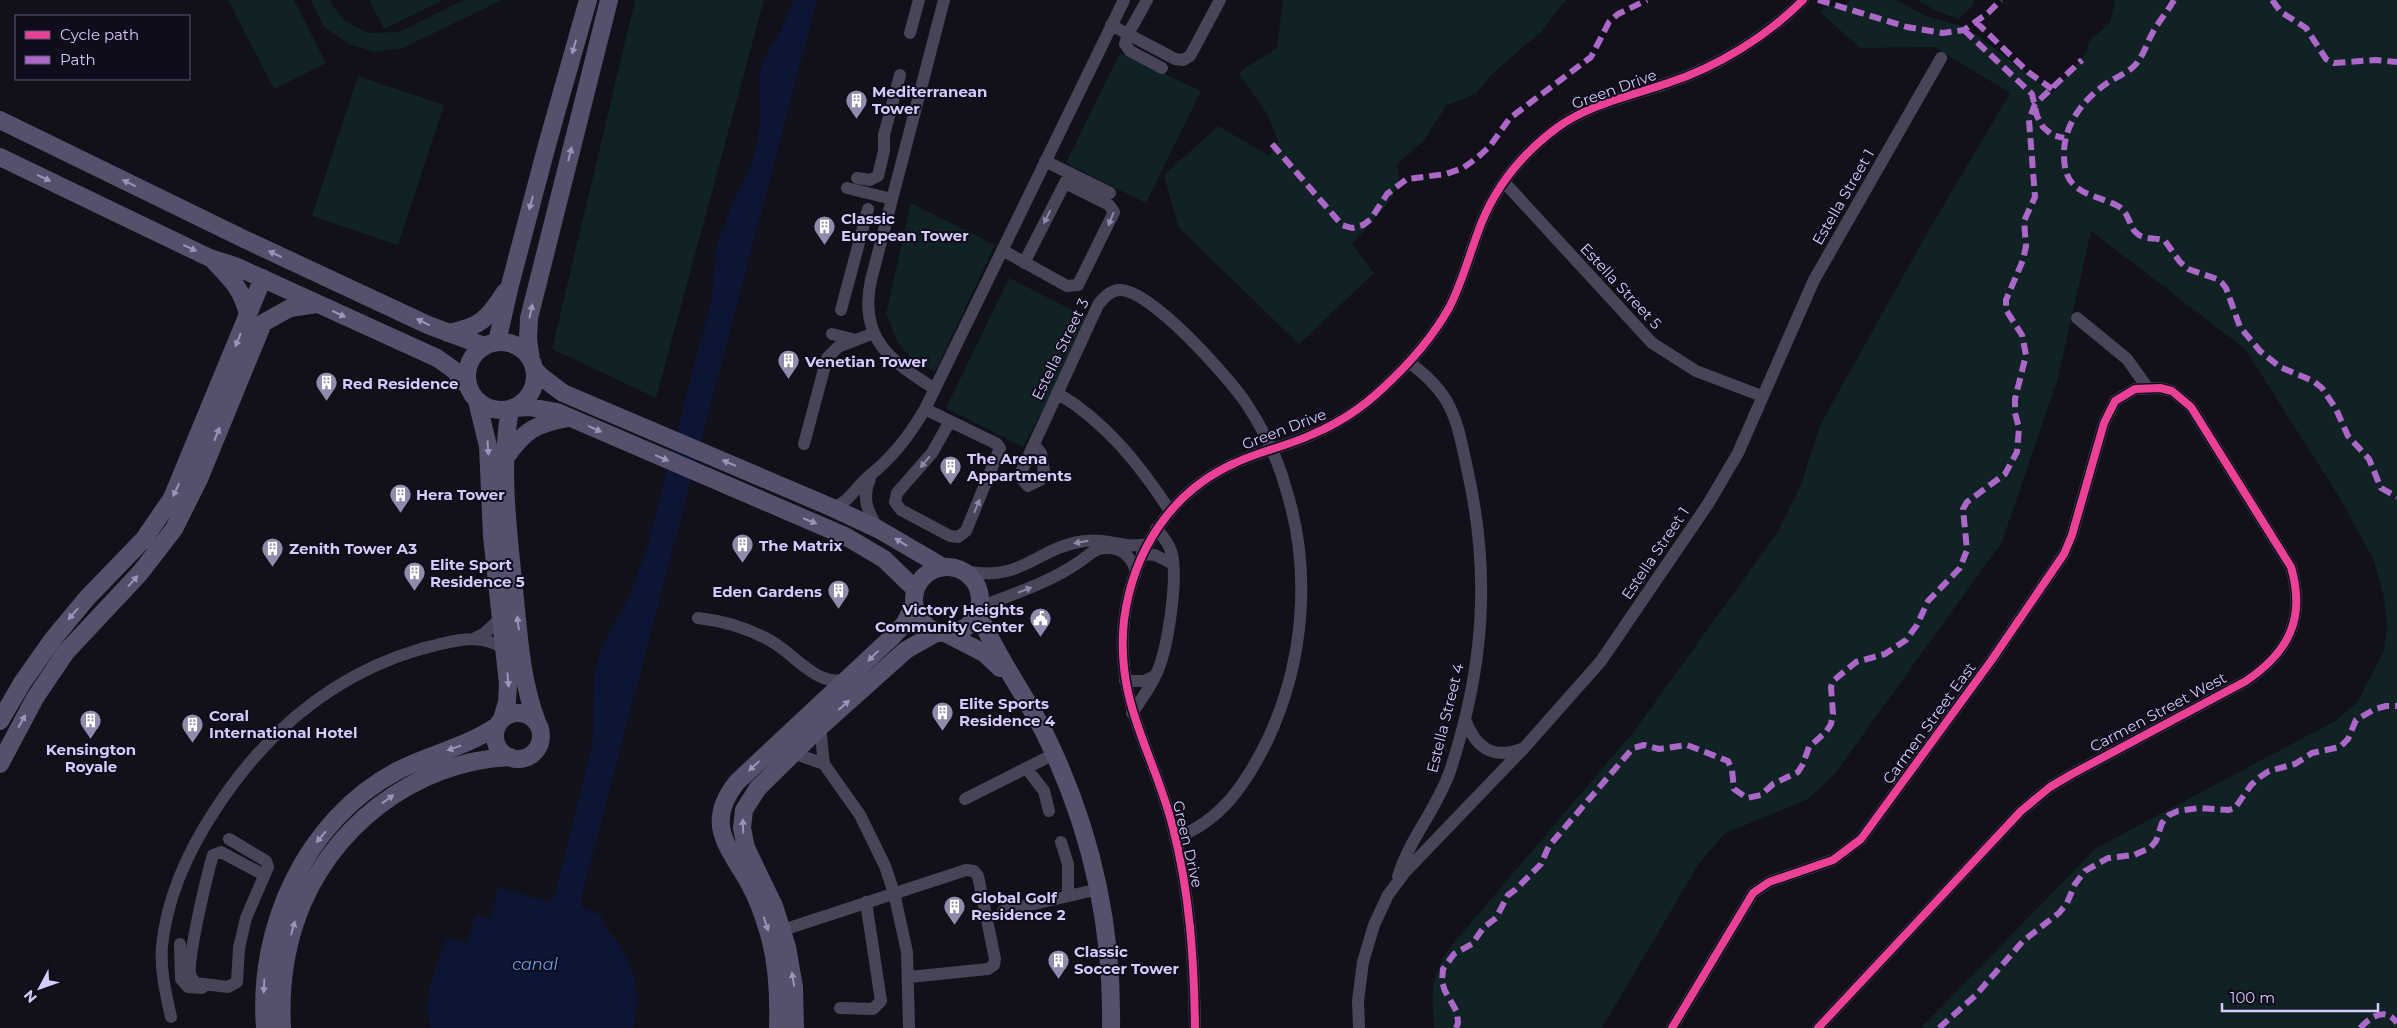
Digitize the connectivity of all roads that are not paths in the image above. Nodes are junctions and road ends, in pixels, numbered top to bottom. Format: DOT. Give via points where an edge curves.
graph roads {
  1 [pos="589,0"];
  2 [pos="609,0"];
  3 [pos="919,0"];
  4 [pos="944,0"];
  5 [pos="1124,0"];
  6 [pos="1147,0"];
  7 [pos="1220,0"];
  8 [pos="1803,0"];
  9 [pos="1111,25"];
  10 [pos="910,33"];
  11 [pos="1128,34"];
  12 [pos="600,36"];
  13 [pos="1941,58"];
  14 [pos="1162,68"];
  15 [pos="900,75"];
  16 [pos="0,120"];
  17 [pos="884,148"];
  18 [pos="904,153"];
  19 [pos="0,157"];
  20 [pos="1046,161"];
  21 [pos="857,178"];
  22 [pos="1067,178"];
  23 [pos="1504,182"];
  24 [pos="847,188"];
  25 [pos="1110,193"];
  26 [pos="892,199"];
  27 [pos="868,208"];
  28 [pos="862,232"];
  29 [pos="882,237"];
  30 [pos="1002,250"];
  31 [pos="210,258"];
  32 [pos="1024,262"];
  33 [pos="263,278"];
  34 [pos="510,285"];
  35 [pos="316,304"];
  36 [pos="841,310"];
  37 [pos="248,314"];
  38 [pos="2077,318"];
  39 [pos="874,332"];
  40 [pos="448,333"];
  41 [pos="832,334"];
  42 [pos="856,340"];
  43 [pos="491,344"];
  44 [pos="1409,362"];
  45 [pos="533,364"];
  46 [pos="468,386"];
  47 [pos="2147,387"];
  48 [pos="935,389"];
  49 [pos="1057,392"];
  50 [pos="1762,396"];
  51 [pos="477,401"];
  52 [pos="512,409"];
  53 [pos="925,409"];
  54 [pos="570,418"];
  55 [pos="950,421"];
  56 [pos="804,444"];
  57 [pos="1034,445"];
  58 [pos="1270,450"];
  59 [pos="506,457"];
  60 [pos="875,473"];
  61 [pos="834,508"];
  62 [pos="1170,511"];
  63 [pos="878,529"];
  64 [pos="1156,529"];
  65 [pos="1144,549"];
  66 [pos="1057,550"];
  67 [pos="1173,564"];
  68 [pos="943,567"];
  69 [pos="1135,569"];
  70 [pos="1067,570"];
  71 [pos="964,571"];
  72 [pos="914,597"];
  73 [pos="979,610"];
  74 [pos="698,618"];
  75 [pos="500,619"];
  76 [pos="942,633"];
  77 [pos="473,639"];
  78 [pos="504,649"];
  79 [pos="812,672"];
  80 [pos="1155,676"];
  81 [pos="849,679"];
  82 [pos="1125,682"];
  83 [pos="1021,690"];
  84 [pos="818,707"];
  85 [pos="1132,713"];
  86 [pos="1465,719"];
  87 [pos="0,721"];
  88 [pos="537,722"];
  89 [pos="500,723"];
  90 [pos="820,727"];
  91 [pos="1524,748"];
  92 [pos="794,753"];
  93 [pos="1054,754"];
  94 [pos="510,757"];
  95 [pos="0,764"];
  96 [pos="824,764"];
  97 [pos="1027,769"];
  98 [pos="965,799"];
  99 [pos="1049,811"];
  100 [pos="1175,838"];
  101 [pos="228,840"];
  102 [pos="1060,842"];
  103 [pos="264,875"];
  104 [pos="1397,882"];
  105 [pos="1100,889"];
  106 [pos="894,893"];
  107 [pos="1068,896"];
  108 [pos="866,902"];
  109 [pos="1003,911"];
  110 [pos="783,930"];
  111 [pos="163,942"];
  112 [pos="180,944"];
  113 [pos="193,946"];
  114 [pos="909,977"];
  115 [pos="220,990"];
  116 [pos="840,1008"];
  117 [pos="171,1017"];
  118 [pos="265,1028"];
  119 [pos="282,1028"];
  120 [pos="778,1028"];
  121 [pos="795,1028"];
  122 [pos="908,1028"];
  123 [pos="1111,1028"];
  124 [pos="1195,1028"];
  125 [pos="1360,1028"];
  126 [pos="1672,1028"];
  127 [pos="1818,1028"];
  1 -- 12 [label="main road" via="587,24"];
  1 -- 34 [label="main road, one-way"];
  2 -- 12 [label="main road"];
  3 -- 10 [label="street"];
  4 -- 18 [label="street"];
  5 -- 9 [label="street"];
  6 -- 11 [label="street"];
  7 -- 11 [label="street" via="1187,59 1175,59"];
  8 -- 23 [label="street, Green Drive" via="1775,24 1715,64 1576,115 1528,152"];
  9 -- 11 [label="street"];
  9 -- 20 [label="street"];
  11 -- 14 [label="street" via="1125,44 1130,52"];
  45 -- 12 [label="main road, one-way" via="528,339 529,318"];
  13 -- 50 [label="street, Estella Street 1" via="1814,280"];
  15 -- 17 [label="street" via="884,134"];
  40 -- 16 [label="main road, one-way" via="246,240"];
  17 -- 18 [label="street"];
  17 -- 21 [label="street" via="876,178"];
  18 -- 26 [label="street"];
  19 -- 31 [label="main road, one-way"];
  20 -- 22 [label="street"];
  20 -- 30 [label="street"];
  22 -- 25 [label="street"];
  22 -- 32 [label="street, one-way"];
  22 -- 32 [label="street, one-way" via="1110,205 1114,212 1081,282 1075,287 1066,286"];
  23 -- 44 [label="street, Green Drive" via="1482,222 1462,282 1448,309"];
  23 -- 50 [label="street, Estella Street 5" via="1652,343 1696,371"];
  24 -- 26 [label="street"];
  26 -- 29 [label="street"];
  27 -- 28 [label="street"];
  28 -- 29 [label="street"];
  28 -- 36 [label="street"];
  29 -- 39 [label="street" via="868,292 869,316"];
  30 -- 32 [label="street"];
  30 -- 48 [label="street"];
  31 -- 33 [label="main road"];
  31 -- 37 [label="main road" via="235,282 244,297"];
  33 -- 35 [label="main road"];
  33 -- 37 [label="main road"];
  34 -- 40 [label="main road" via="481,323"];
  34 -- 43 [label="main road"];
  35 -- 46 [label="main road, one-way" via="437,358"];
  95 -- 35 [label="main road, one-way" via="34,698 66,652 140,573 174,529 199,479 263,323 290,308"];
  37 -- 87 [label="main road, one-way" via="183,476 159,519 128,558 64,625 22,683"];
  38 -- 47 [label="street" via="2085,332 2127,359"];
  39 -- 42 [label="street"];
  39 -- 48 [label="street" via="893,360"];
  40 -- 43 [label="main road"];
  41 -- 42 [label="street"];
  42 -- 56 [label="street" via="834,350 826,358"];
  43 -- 45 [label="main road" via="505,342 520,348"];
  43 -- 46 [label="main road" via="472,359 468,368"];
  44 -- 58 [label="street, Green Drive" via="1347,417 1311,436"];
  44 -- 86 [label="street, Estella Street 4" via="1439,389 1453,413 1476,508 1482,595 1475,673"];
  45 -- 52 [label="main road" via="534,388 523,403"];
  61 -- 45 [label="main road, one-way" via="559,391"];
  46 -- 51 [label="main road"];
  47 -- 126 [label="street, Carmen Street East" via="2124,394 2108,411 2064,554 1872,825 1855,845 1833,860 1769,882 1753,893"];
  47 -- 127 [label="street, Carmen Street West" via="2172,391 2191,407 2285,556 2293,574 2297,597 2294,627 2287,641 2269,663 2246,681 2072,774 2038,796"];
  48 -- 53 [label="street"];
  49 -- 57 [label="street, Estella Street 3"];
  49 -- 58 [label="street, Estella Street 3" via="1102,300 1112,292 1125,291 1166,318 1222,371 1248,406"];
  49 -- 62 [label="street" via="1114,438 1142,470"];
  50 -- 91 [label="street, Estella Street 1" via="1724,479 1630,619 1601,661"];
  51 -- 52 [label="main road" via="492,410"];
  51 -- 75 [label="main road, one-way" via="488,446"];
  52 -- 54 [label="main road" via="546,410"];
  52 -- 59 [label="main road"];
  53 -- 55 [label="street"];
  53 -- 60 [label="street" via="898,450"];
  54 -- 59 [label="main road" via="544,422 530,430"];
  54 -- 72 [label="main road, one-way" via="858,543 884,559"];
  55 -- 55 [label="street, one-way" via="932,453 899,490 895,502 901,510 950,536 958,537 966,531 1000,450 997,444"];
  58 -- 62 [label="street, Green Drive" via="1219,470"];
  58 -- 100 [label="street, Estella Street 3" via="1287,490 1296,535 1302,596 1295,658 1274,727 1232,798 1207,823"];
  88 -- 59 [label="main road, one-way" via="528,696 518,628 509,537"];
  60 -- 61 [label="street" via="851,497"];
  60 -- 63 [label="street" via="866,487 865,496"];
  61 -- 63 [label="main road"];
  62 -- 64 [label="street, Green Drive"];
  68 -- 63 [label="main road, one-way"];
  64 -- 65 [label="street, Green Drive"];
  64 -- 67 [label="street" via="1168,545"];
  65 -- 66 [label="street, one-way" via="1086,540"];
  65 -- 67 [label="street"];
  65 -- 69 [label="street, Green Drive"];
  66 -- 70 [label="street" via="1065,558"];
  66 -- 71 [label="street" via="1020,568 1000,573 982,575"];
  67 -- 80 [label="street" via="1167,637"];
  68 -- 71 [label="main road"];
  68 -- 72 [label="main road" via="926,574"];
  69 -- 70 [label="street" via="1121,551 1105,548 1091,553"];
  69 -- 82 [label="street, Green Drive" via="1122,649"];
  73 -- 70 [label="street, one-way"];
  71 -- 73 [label="main road" via="979,590"];
  72 -- 76 [label="main road" via="922,622"];
  72 -- 81 [label="main road, one-way" via="899,630"];
  73 -- 76 [label="main road" via="965,628"];
  73 -- 83 [label="main road" via="991,641"];
  74 -- 79 [label="street" via="717,620 755,633 786,651"];
  75 -- 77 [label="street"];
  75 -- 78 [label="main road"];
  76 -- 83 [label="main road" via="984,653"];
  90 -- 76 [label="main road, one-way" via="916,642"];
  77 -- 78 [label="street" via="493,641"];
  77 -- 111 [label="street" via="439,644 380,664 333,689 299,712 274,735 241,771 202,829 176,883"];
  78 -- 89 [label="main road, one-way" via="508,693"];
  79 -- 81 [label="street" via="830,681"];
  79 -- 84 [label="street" via="820,689"];
  80 -- 82 [label="street" via="1144,681"];
  80 -- 85 [label="street"];
  81 -- 84 [label="main road"];
  82 -- 85 [label="street, Green Drive"];
  83 -- 93 [label="main road"];
  84 -- 120 [label="main road, one-way" via="737,782 725,802 721,817 727,849 755,896 769,935 778,982"];
  85 -- 100 [label="street, Green Drive" via="1162,791"];
  86 -- 91 [label="street" via="1472,736 1485,748 1502,753"];
  86 -- 104 [label="street, Estella Street 4" via="1443,790 1402,864"];
  88 -- 89 [label="main road" via="524,714 508,715"];
  88 -- 94 [label="main road" via="541,736 536,750 524,758"];
  89 -- 94 [label="main road" via="497,744"];
  89 -- 118 [label="main road, one-way" via="471,742 418,761 381,781 354,802 316,843 296,875 277,918 265,974"];
  90 -- 92 [label="main road"];
  90 -- 96 [label="street"];
  91 -- 104 [label="street, Estella Street 1"];
  92 -- 96 [label="street"];
  110 -- 92 [label="main road, one-way" via="746,848 742,819 752,794"];
  93 -- 97 [label="street"];
  93 -- 105 [label="main road" via="1080,818"];
  119 -- 94 [label="main road, one-way" via="283,972 296,919 306,894 335,849 372,811 416,782 466,763"];
  96 -- 106 [label="street" via="845,790 864,823"];
  97 -- 98 [label="street"];
  97 -- 99 [label="street" via="1044,791"];
  100 -- 124 [label="street, Green Drive" via="1191,926"];
  101 -- 103 [label="street" via="266,861 268,867"];
  102 -- 107 [label="street" via="1068,864"];
  103 -- 113 [label="street" via="221,852 214,855"];
  103 -- 113 [label="street" via="246,918 239,948 238,979 234,985 201,985 193,980 190,972"];
  104 -- 125 [label="street, Estella Street 1" via="1380,910 1367,944 1360,982"];
  105 -- 107 [label="street"];
  105 -- 123 [label="main road" via="1110,956"];
  106 -- 108 [label="street"];
  106 -- 114 [label="street"];
  106 -- 114 [label="street" via="966,870 974,871 978,876 995,959 988,969"];
  107 -- 109 [label="street"];
  108 -- 110 [label="street"];
  108 -- 116 [label="street" via="881,1001 873,1009"];
  121 -- 110 [label="main road, one-way" via="794,987"];
  111 -- 112 [label="street"];
  111 -- 117 [label="street" via="163,979"];
  112 -- 113 [label="street"];
  112 -- 115 [label="street" via="182,982 192,988"];
  114 -- 122 [label="street"];
}
